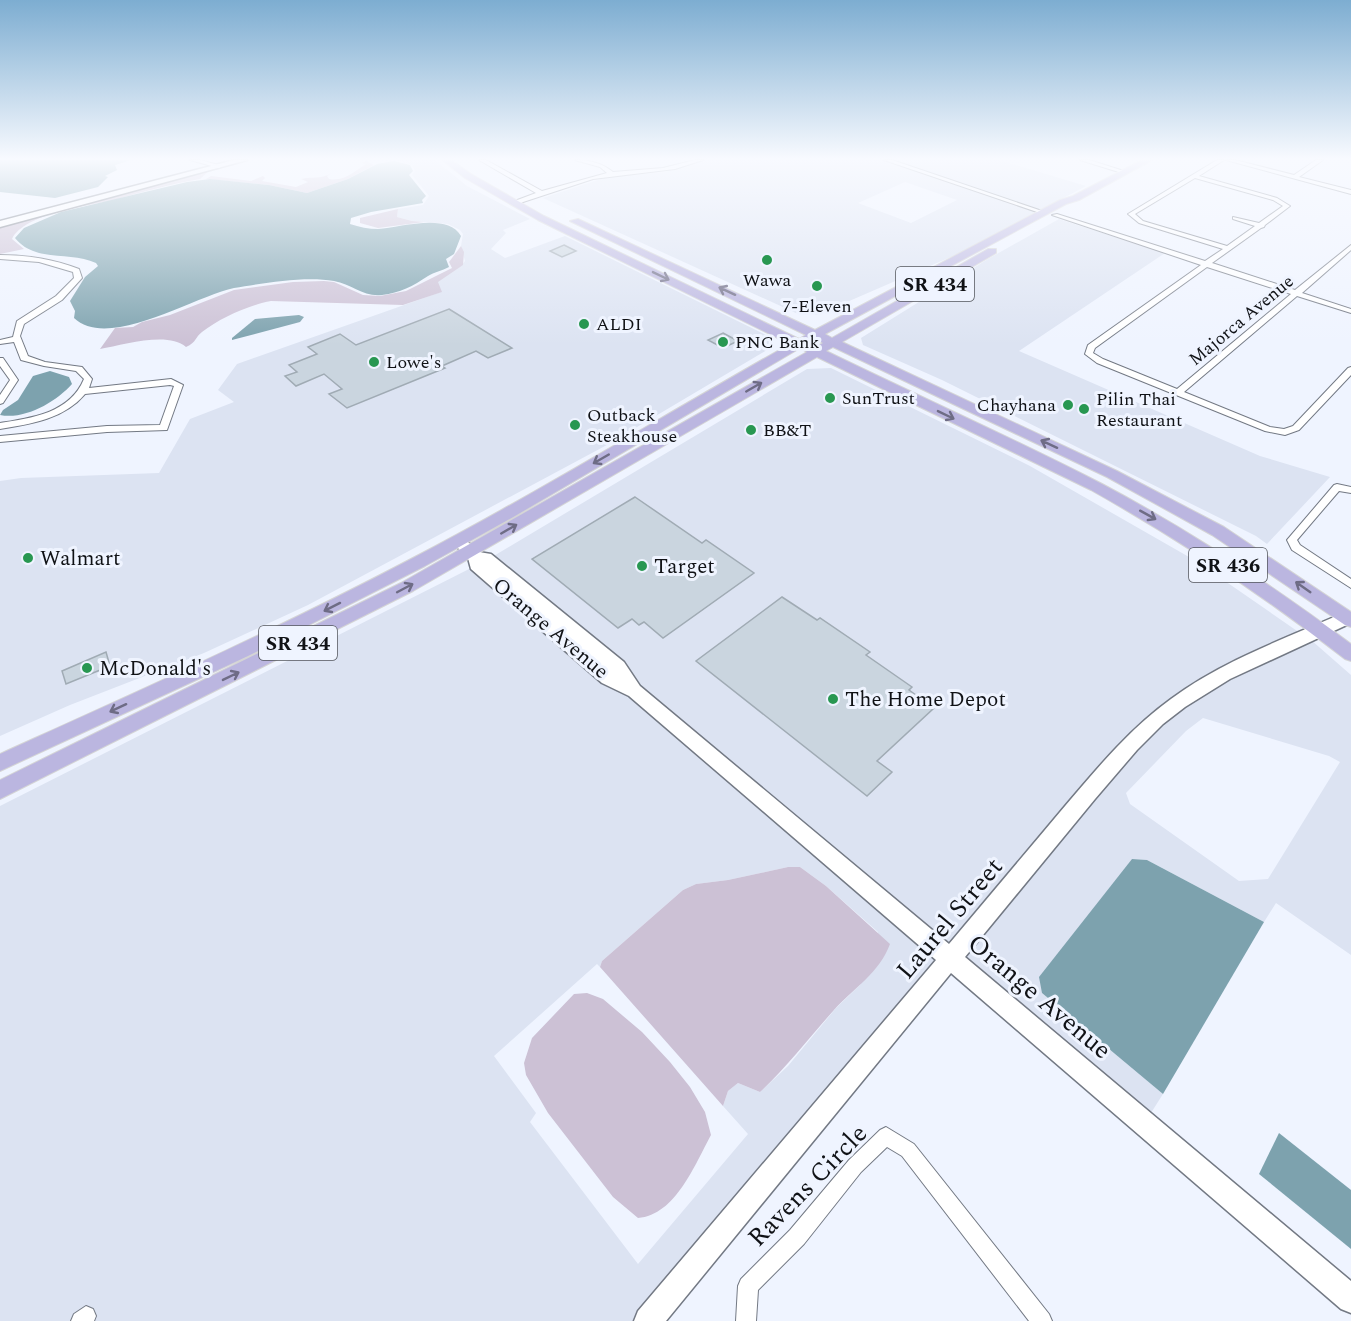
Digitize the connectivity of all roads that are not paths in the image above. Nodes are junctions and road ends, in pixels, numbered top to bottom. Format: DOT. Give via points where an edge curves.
graph roads {
  1 [pos="550,222"];
  2 [pos="577,222"];
  3 [pos="1024,222"];
  4 [pos="1035,222"];
  5 [pos="1043,222"];
  6 [pos="1075,222"];
  7 [pos="1140,222"];
  8 [pos="1247,222"];
  9 [pos="1268,222"];
  10 [pos="1262,226"];
  11 [pos="575,234"];
  12 [pos="1002,234"];
  13 [pos="1022,234"];
  14 [pos="622,242"];
  15 [pos="1351,247"];
  16 [pos="603,248"];
  17 [pos="1229,249"];
  18 [pos="645,253"];
  19 [pos="0,257"];
  20 [pos="980,259"];
  21 [pos="942,265"];
  22 [pos="1207,265"];
  23 [pos="922,291"];
  24 [pos="1296,293"];
  25 [pos="1351,311"];
  26 [pos="854,313"];
  27 [pos="780,316"];
  28 [pos="765,327"];
  29 [pos="855,328"];
  30 [pos="817,334"];
  31 [pos="16,337"];
  32 [pos="0,341"];
  33 [pos="832,341"];
  34 [pos="800,344"];
  35 [pos="816,351"];
  36 [pos="0,360"];
  37 [pos="771,360"];
  38 [pos="877,362"];
  39 [pos="785,369"];
  40 [pos="1351,370"];
  41 [pos="875,380"];
  42 [pos="89,390"];
  43 [pos="1178,393"];
  44 [pos="0,401"];
  45 [pos="0,426"];
  46 [pos="651,429"];
  47 [pos="0,439"];
  48 [pos="628,459"];
  49 [pos="1045,463"];
  50 [pos="1113,474"];
  51 [pos="1351,489"];
  52 [pos="468,550"];
  53 [pos="1351,584"];
  54 [pos="1350,617"];
  55 [pos="1320,630"];
  56 [pos="1351,654"];
  57 [pos="224,659"];
  58 [pos="171,684"];
  59 [pos="174,704"];
  60 [pos="122,729"];
  61 [pos="0,763"];
  62 [pos="0,790"];
  63 [pos="951,958"];
  64 [pos="1351,1299"];
  65 [pos="648,1321"];
  66 [pos="746,1321"];
  67 [pos="1041,1321"];
  1 -- 11 [label="main road, SR 436"];
  2 -- 14 [label="main road, SR 436"];
  3 -- 12 [label="main road, SR 434"];
  4 -- 13 [label="main road" via="1020,230"];
  5 -- 13 [label="main road, SR 434"];
  6 -- 22 [label="street"];
  7 -- 17 [label="street"];
  8 -- 10 [label="street"];
  9 -- 10 [label="street"];
  10 -- 17 [label="street"];
  11 -- 14 [label="main road" via="602,242"];
  11 -- 16 [label="main road, SR 436"];
  12 -- 20 [label="main road" via="1001,239 976,253"];
  12 -- 21 [label="main road, SR 434"];
  13 -- 20 [label="main road, SR 434"];
  14 -- 18 [label="main road, SR 436"];
  15 -- 24 [label="street, Majorca Avenue"];
  16 -- 18 [label="main road"];
  16 -- 28 [label="main road, SR 436, one-way"];
  17 -- 22 [label="street"];
  27 -- 18 [label="main road, SR 436, one-way"];
  19 -- 31 [label="street" via="63,265 76,271 78,278 59,298 20,323"];
  20 -- 23 [label="main road, SR 434"];
  21 -- 23 [label="main road" via="944,270"];
  21 -- 26 [label="main road, SR 434"];
  22 -- 24 [label="street"];
  22 -- 43 [label="street" via="1090,347 1089,354 1100,361"];
  23 -- 29 [label="main road, SR 434"];
  24 -- 25 [label="street"];
  24 -- 43 [label="street, Majorca Avenue"];
  26 -- 27 [label="main road" via="812,322"];
  26 -- 30 [label="main road, SR 434"];
  27 -- 30 [label="main road, SR 436"];
  28 -- 34 [label="main road, SR 436"];
  28 -- 37 [label="main road" via="777,342"];
  29 -- 33 [label="main road, SR 434"];
  29 -- 38 [label="main road" via="859,348"];
  30 -- 33 [label="main road, SR 436"];
  30 -- 34 [label="main road, SR 434"];
  31 -- 32 [label="street"];
  31 -- 42 [label="street" via="24,358 79,369 88,379"];
  33 -- 35 [label="main road, SR 434"];
  33 -- 38 [label="main road, SR 436"];
  34 -- 35 [label="main road, SR 436"];
  34 -- 37 [label="main road, SR 434"];
  35 -- 39 [label="main road, SR 434"];
  35 -- 41 [label="main road, SR 436"];
  36 -- 44 [label="street" via="14,380"];
  37 -- 46 [label="main road, SR 434"];
  50 -- 38 [label="main road, SR 436, one-way"];
  39 -- 41 [label="main road" via="824,363"];
  48 -- 39 [label="main road, SR 434, one-way"];
  40 -- 43 [label="street" via="1296,428 1284,432"];
  41 -- 49 [label="main road, SR 436, one-way"];
  42 -- 45 [label="street" via="41,418"];
  42 -- 47 [label="street" via="171,382 178,385 164,428"];
  46 -- 48 [label="main road" via="648,440"];
  46 -- 52 [label="main road, SR 434, one-way"];
  52 -- 48 [label="main road, SR 434, one-way"];
  49 -- 50 [label="main road" via="1059,461"];
  49 -- 55 [label="main road, SR 436, one-way" via="1198,545"];
  54 -- 50 [label="main road, SR 436, one-way" via="1218,531"];
  51 -- 53 [label="street" via="1337,488 1292,540 1296,547"];
  52 -- 57 [label="main road, SR 434, one-way" via="324,611"];
  59 -- 52 [label="main road, SR 434, one-way" via="336,624"];
  52 -- 63 [label="street, Orange Avenue" via="486,558 618,667 635,691"];
  54 -- 55 [label="street, Laurel Street"];
  55 -- 56 [label="main road, SR 436"];
  55 -- 63 [label="street, Laurel Street" via="1238,666 1200,687 1155,720"];
  57 -- 58 [label="main road, SR 434"];
  57 -- 59 [label="main road"];
  58 -- 60 [label="main road"];
  58 -- 61 [label="main road, SR 434, one-way"];
  59 -- 60 [label="main road, SR 434"];
  60 -- 62 [label="main road, SR 434"];
  63 -- 64 [label="street, Orange Avenue"];
  63 -- 65 [label="street, Laurel Street"];
  66 -- 67 [label="street, Ravens Circle" via="748,1286 886,1136 908,1150"];
}
